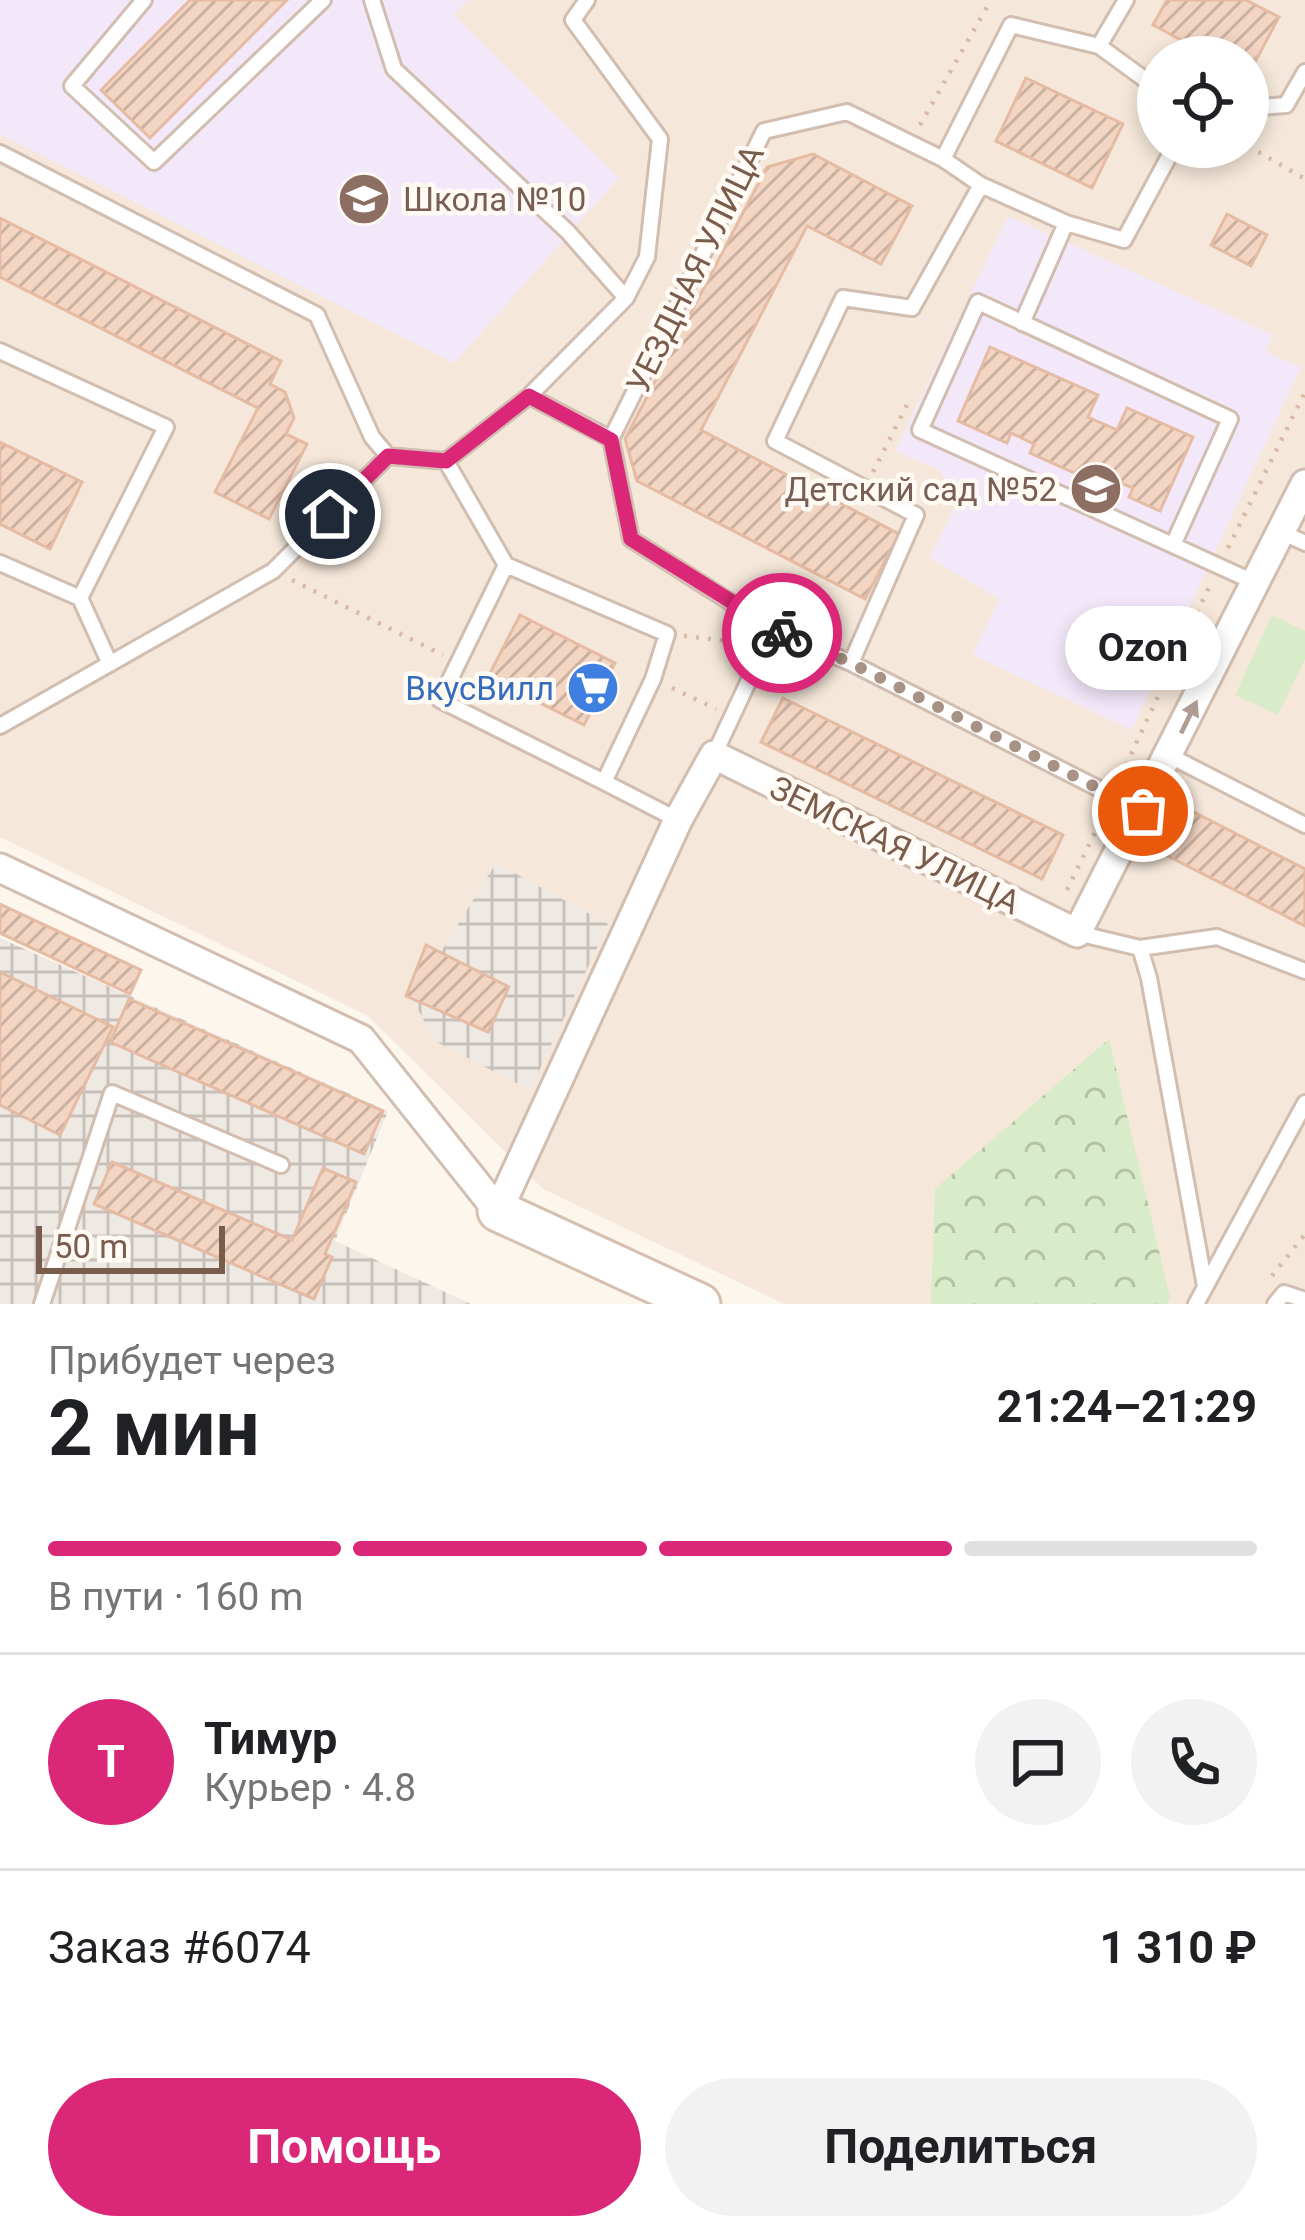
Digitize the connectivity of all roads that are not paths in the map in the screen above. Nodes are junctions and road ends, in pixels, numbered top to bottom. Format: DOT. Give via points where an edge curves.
graph roads {
  1 [pos="144,0"];
  2 [pos="323,0"];
  3 [pos="372,0"];
  4 [pos="587,0"];
  5 [pos="1126,0"];
  6 [pos="1099,46"];
  7 [pos="1305,72"];
  8 [pos="1137,74"];
  9 [pos="1269,107"];
  10 [pos="0,153"];
  11 [pos="944,159"];
  12 [pos="1163,168"];
  13 [pos="981,185"];
  14 [pos="1066,223"];
  15 [pos="626,298"];
  16 [pos="1022,323"];
  17 [pos="0,351"];
  18 [pos="529,396"];
  19 [pos="611,440"];
  20 [pos="388,456"];
  21 [pos="446,461"];
  22 [pos="1305,484"];
  23 [pos="1293,537"];
  24 [pos="1173,545"];
  25 [pos="0,563"];
  26 [pos="506,565"];
  27 [pos="1256,583"];
  28 [pos="80,598"];
  29 [pos="773,629"];
  30 [pos="851,663"];
  31 [pos="110,664"];
  32 [pos="0,726"];
  33 [pos="714,755"];
  34 [pos="1170,756"];
  35 [pos="604,782"];
  36 [pos="1143,811"];
  37 [pos="678,820"];
  38 [pos="1305,825"];
  39 [pos="0,868"];
  40 [pos="1064,927"];
  41 [pos="1140,948"];
  42 [pos="1305,971"];
  43 [pos="1305,1103"];
  44 [pos="281,1165"];
  45 [pos="498,1211"];
  46 [pos="1205,1286"];
  47 [pos="1305,1300"];
  48 [pos="43,1304"];
  49 [pos="700,1304"];
  50 [pos="1196,1304"];
  51 [pos="1276,1304"];
  1 -- 2 [label="lane" via="72,86 154,162"];
  3 -- 15 [label="lane" via="394,69 568,232"];
  4 -- 15 [label="lane" via="573,20 660,139 647,257"];
  5 -- 6 [label="lane"];
  6 -- 8 [label="lane"];
  6 -- 11 [label="lane" via="1011,26"];
  7 -- 9 [label="lane" via="1286,105"];
  10 -- 20 [label="lane" via="317,316"];
  11 -- 13 [label="lane, УЕЗДНАЯ УЛИЦА"];
  11 -- 19 [label="lane, УЕЗДНАЯ УЛИЦА" via="847,112 764,131"];
  12 -- 14 [label="lane, УЕЗДНАЯ УЛИЦА" via="1124,240"];
  13 -- 14 [label="lane, УЕЗДНАЯ УЛИЦА"];
  13 -- 30 [label="lane" via="912,308 843,298 775,441 916,515"];
  14 -- 16 [label="lane"];
  15 -- 18 [label="lane"];
  16 -- 24 [label="lane" via="1230,419"];
  16 -- 24 [label="lane" via="978,302 920,430"];
  17 -- 28 [label="lane" via="166,427"];
  18 -- 19 [label="lane"];
  18 -- 21 [label="lane"];
  19 -- 29 [label="lane" via="631,539"];
  20 -- 21 [label="lane"];
  20 -- 31 [label="lane" via="273,571"];
  21 -- 26 [label="lane"];
  22 -- 23 [label="street"];
  23 -- 27 [label="street"];
  24 -- 27 [label="lane"];
  25 -- 28 [label="lane"];
  26 -- 35 [label="lane" via="440,700"];
  26 -- 35 [label="lane" via="667,634"];
  34 -- 27 [label="street, one-way"];
  28 -- 31 [label="lane"];
  29 -- 30 [label="lane"];
  29 -- 33 [label="lane"];
  30 -- 36 [label="lane"];
  31 -- 32 [label="lane"];
  33 -- 37 [label="street"];
  33 -- 40 [label="street, ЗЕМСКАЯ УЛИЦА"];
  34 -- 36 [label="street"];
  34 -- 38 [label="lane"];
  35 -- 37 [label="lane"];
  36 -- 40 [label="street"];
  37 -- 45 [label="street"];
  39 -- 45 [label="street" via="361,1039"];
  40 -- 41 [label="lane"];
  41 -- 42 [label="lane" via="1217,937"];
  41 -- 46 [label="lane"];
  43 -- 46 [label="lane"];
  44 -- 48 [label="lane" via="112,1093"];
  45 -- 49 [label="street"];
  46 -- 50 [label="lane"];
  47 -- 51 [label="lane" via="1284,1293"];
}
